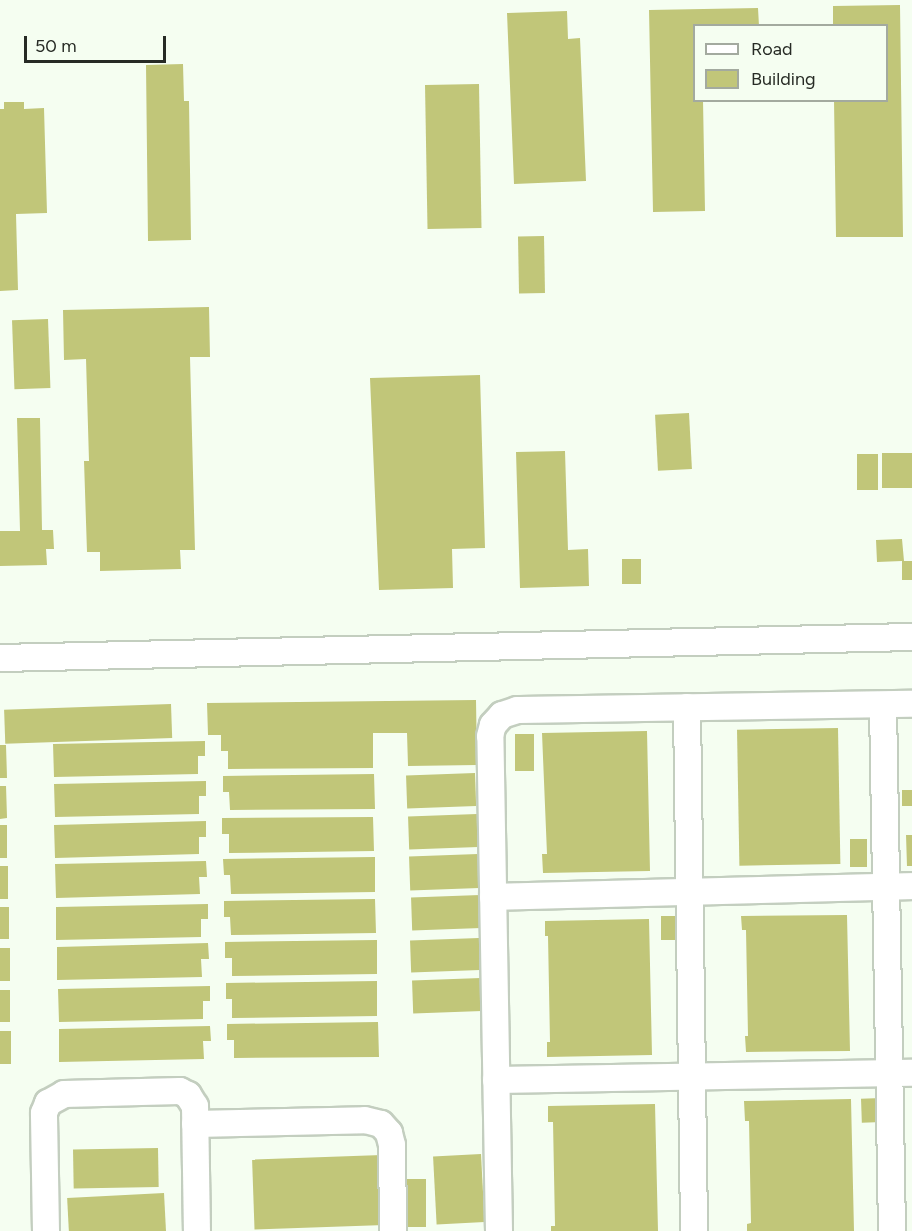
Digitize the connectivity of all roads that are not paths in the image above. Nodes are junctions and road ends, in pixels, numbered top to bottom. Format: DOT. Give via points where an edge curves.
graph roads {
  1 [pos="912,637"];
  2 [pos="0,658"];
  3 [pos="912,704"];
  4 [pos="883,705"];
  5 [pos="687,707"];
  6 [pos="912,886"];
  7 [pos="886,887"];
  8 [pos="691,892"];
  9 [pos="493,897"];
  10 [pos="901,1073"];
  11 [pos="693,1077"];
  12 [pos="496,1080"];
  13 [pos="195,1124"];
  14 [pos="46,1231"];
  15 [pos="197,1231"];
  16 [pos="393,1231"];
  17 [pos="499,1231"];
  18 [pos="694,1231"];
  19 [pos="892,1231"];
  1 -- 2 [label="lane"];
  3 -- 4 [label="lane"];
  4 -- 5 [label="lane"];
  4 -- 7 [label="lane"];
  5 -- 8 [label="lane"];
  5 -- 9 [label="lane" via="518,710 502,714 490,736"];
  6 -- 7 [label="lane"];
  7 -- 8 [label="lane"];
  7 -- 10 [label="lane"];
  8 -- 9 [label="lane"];
  8 -- 11 [label="lane"];
  9 -- 12 [label="lane"];
  10 -- 11 [label="lane"];
  10 -- 19 [label="lane"];
  11 -- 12 [label="lane"];
  11 -- 18 [label="lane"];
  12 -- 17 [label="lane"];
  13 -- 14 [label="lane" via="195,1106 180,1091 55,1096 44,1113"];
  13 -- 15 [label="lane"];
  13 -- 16 [label="lane" via="365,1120 381,1124 392,1145"];
}
